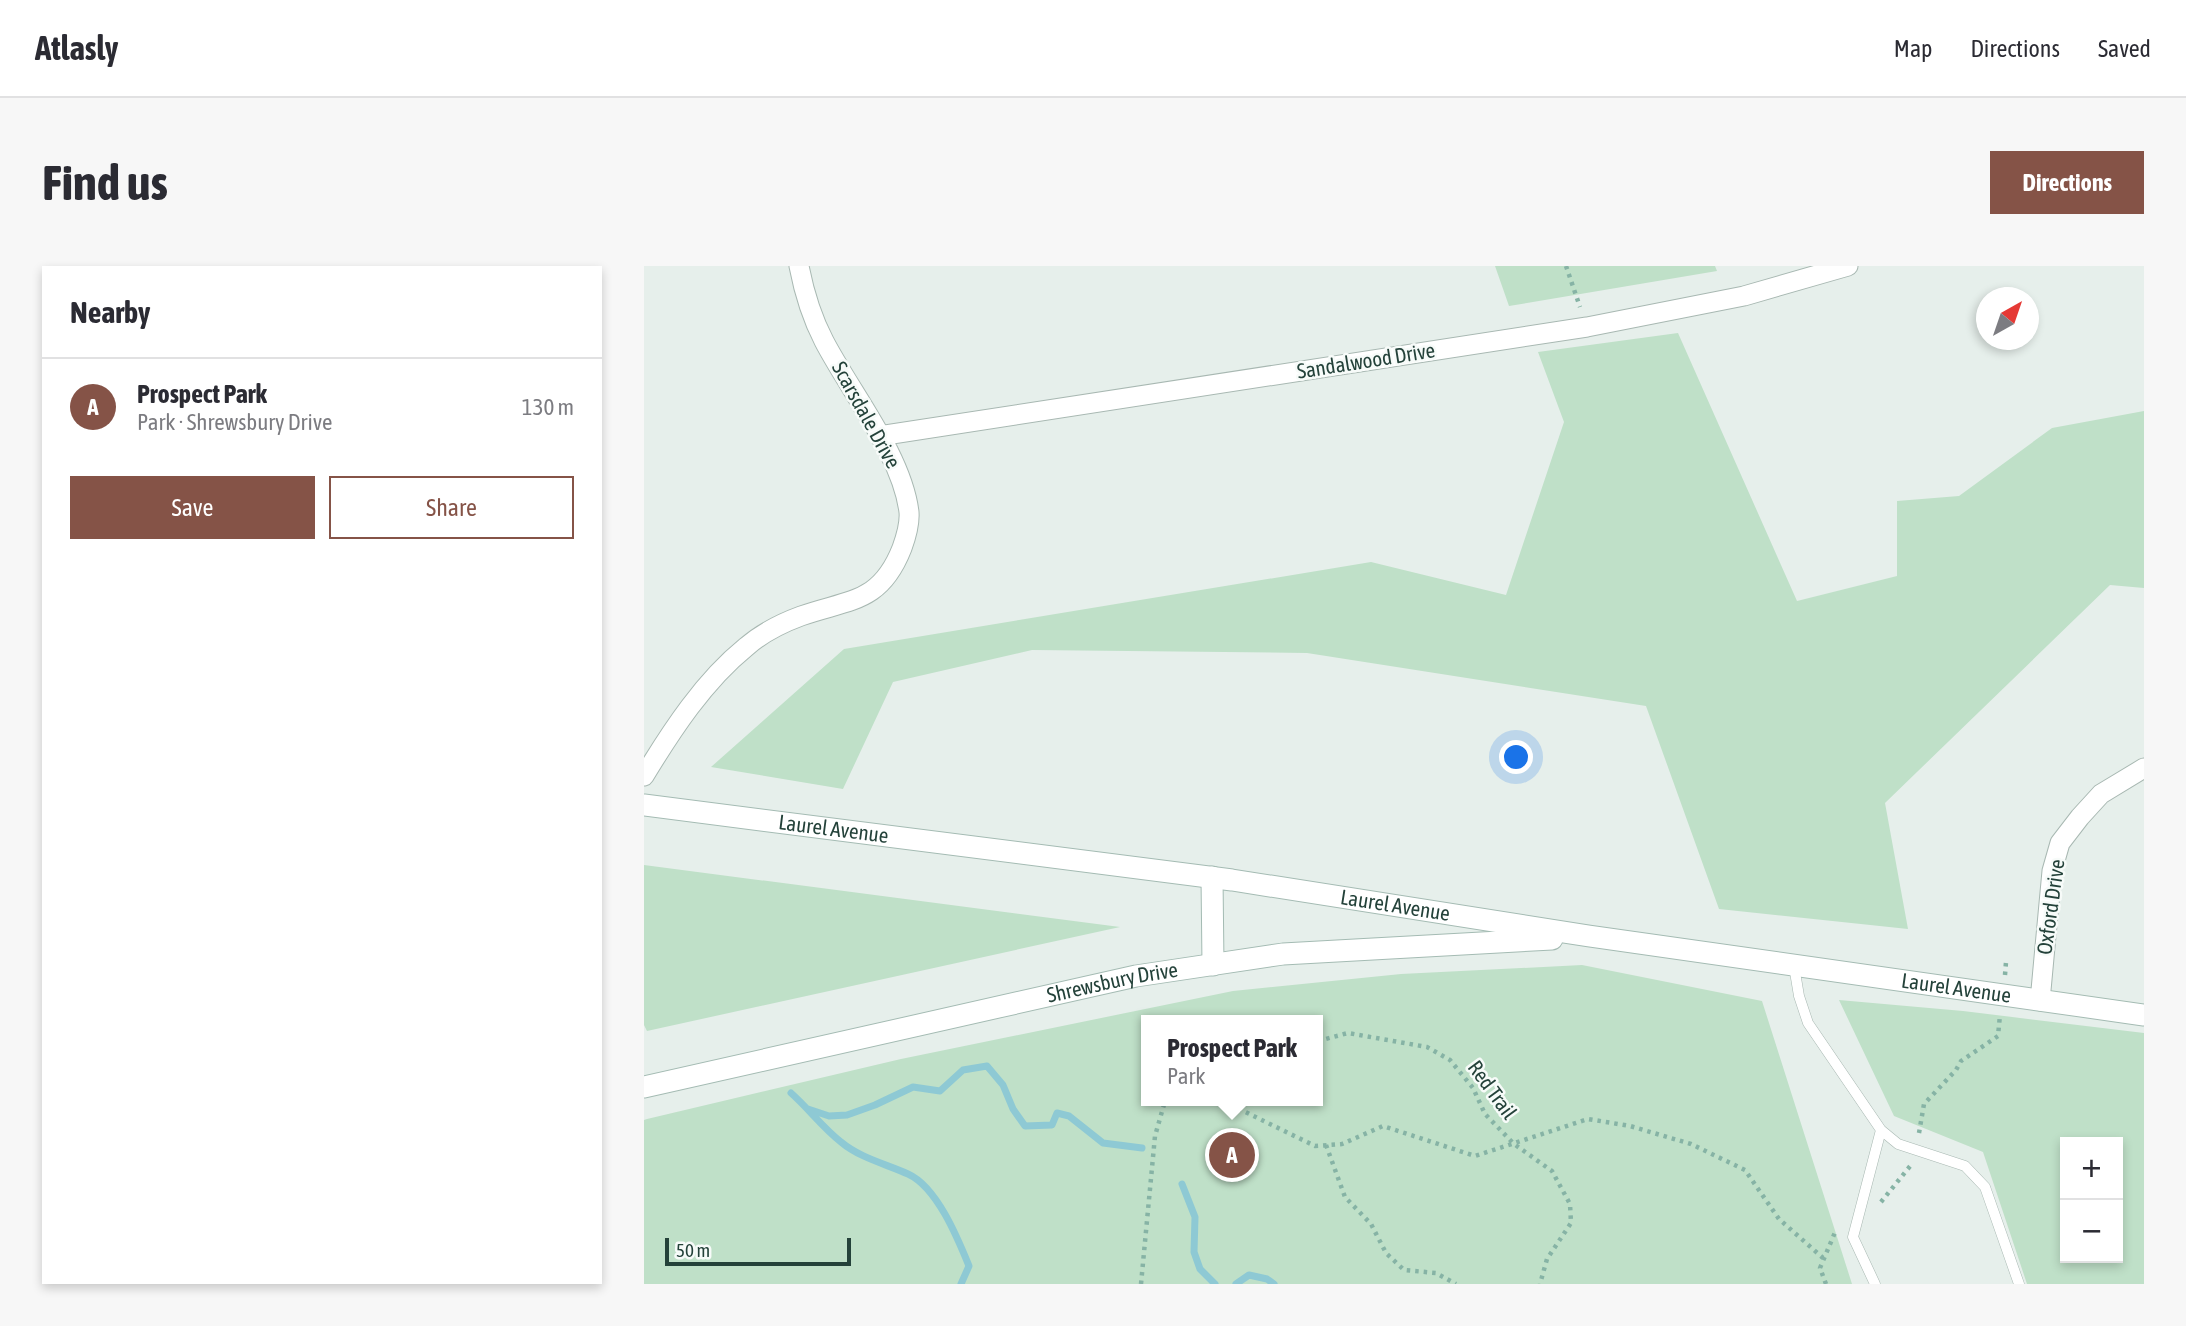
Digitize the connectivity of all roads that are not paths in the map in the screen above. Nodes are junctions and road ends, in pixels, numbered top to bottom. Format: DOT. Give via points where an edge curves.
graph roads {
  1 [pos="799,266"];
  2 [pos="1848,266"];
  3 [pos="879,436"];
  4 [pos="2144,768"];
  5 [pos="644,776"];
  6 [pos="644,805"];
  7 [pos="1212,877"];
  8 [pos="1589,936"];
  9 [pos="1213,965"];
  10 [pos="1794,965"];
  11 [pos="2040,1001"];
  12 [pos="2144,1015"];
  13 [pos="644,1087"];
  14 [pos="1881,1130"];
  15 [pos="1875,1284"];
  16 [pos="2019,1284"];
  1 -- 3 [label="street, Scarsdale Drive" via="824,340"];
  2 -- 3 [label="street, Sandalwood Drive" via="1744,296 1587,327"];
  3 -- 5 [label="street, Scarsdale Drive" via="898,474 909,513 907,536 888,573 871,592 851,603 801,616 745,647 670,734"];
  4 -- 11 [label="street, Oxford Drive" via="2101,794 2060,843 2052,871"];
  6 -- 7 [label="main road, Laurel Avenue"];
  7 -- 8 [label="main road, Laurel Avenue"];
  7 -- 9 [label="main road"];
  8 -- 9 [label="main road, Shrewsbury Drive" via="1283,954"];
  8 -- 10 [label="main road, Laurel Avenue"];
  9 -- 13 [label="main road, Shrewsbury Drive" via="1123,979"];
  10 -- 11 [label="main road, Laurel Avenue"];
  10 -- 14 [label="lane" via="1808,1023"];
  11 -- 12 [label="main road, Laurel Avenue"];
  14 -- 15 [label="lane" via="1853,1237"];
  14 -- 16 [label="lane" via="1898,1144 1965,1166 1985,1187"];
}
